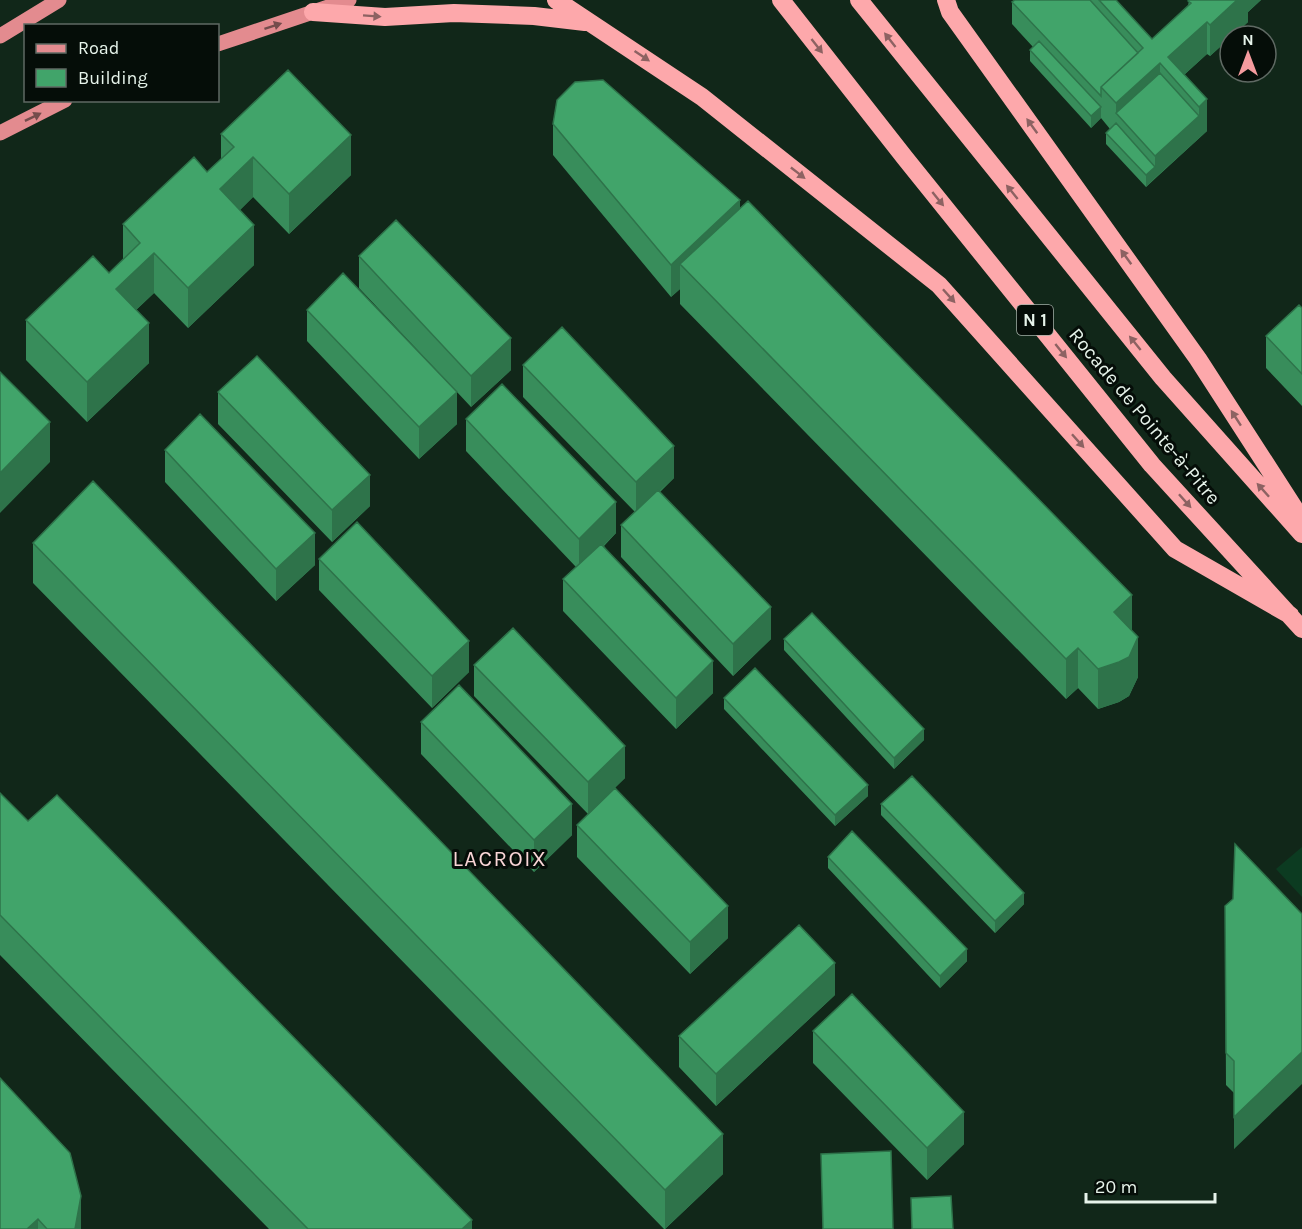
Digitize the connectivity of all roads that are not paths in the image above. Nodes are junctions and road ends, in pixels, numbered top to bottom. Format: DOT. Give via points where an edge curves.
graph roads {
  1 [pos="59,0"];
  2 [pos="349,0"];
  3 [pos="556,0"];
  4 [pos="781,0"];
  5 [pos="859,0"];
  6 [pos="946,0"];
  7 [pos="313,12"];
  8 [pos="593,23"];
  9 [pos="0,36"];
  10 [pos="219,44"];
  11 [pos="61,102"];
  12 [pos="0,133"];
  13 [pos="1302,520"];
  14 [pos="1302,534"];
  15 [pos="1296,622"];
  1 -- 9 [label="main road"];
  2 -- 7 [label="main road"];
  3 -- 8 [label="highway"];
  4 -- 15 [label="highway, Rocade de Pointe-à-Pitre / N 1, one-way" via="1152,465"];
  14 -- 5 [label="highway, Rocade de Pointe-à-Pitre, one-way" via="1163,378"];
  13 -- 6 [label="highway, one-way" via="1198,359 950,12"];
  7 -- 8 [label="highway, one-way" via="524,15"];
  10 -- 7 [label="main road, one-way"];
  8 -- 15 [label="highway, one-way" via="702,97 939,285 1175,549"];
  12 -- 11 [label="main road, one-way"];
}
